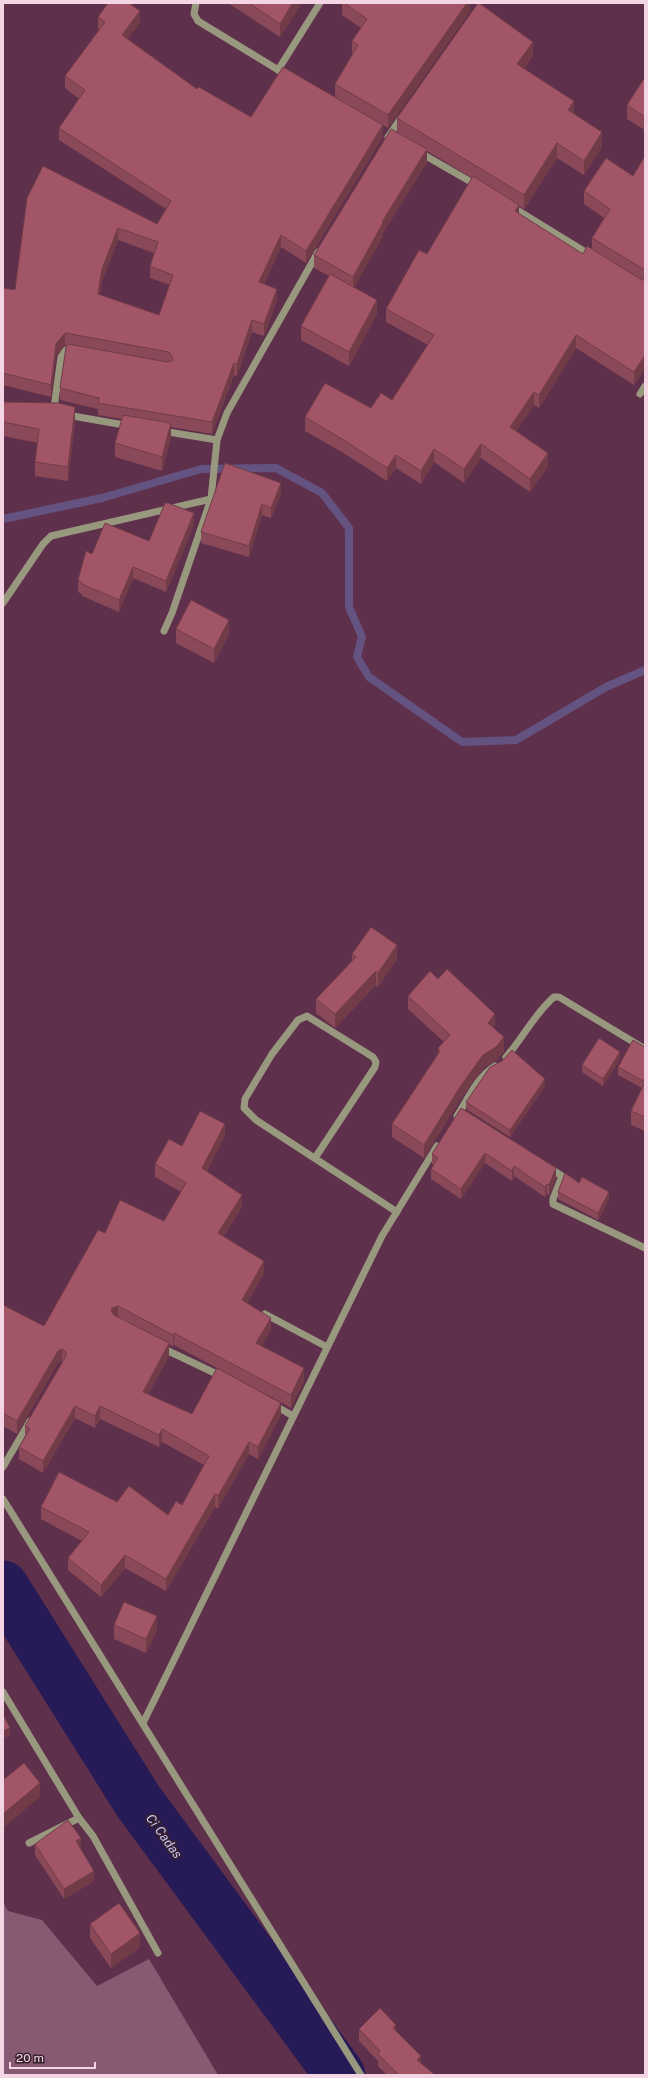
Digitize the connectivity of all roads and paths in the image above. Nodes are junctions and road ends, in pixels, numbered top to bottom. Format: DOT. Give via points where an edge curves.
graph roads {
  1 [pos="196,3"];
  2 [pos="320,3"];
  3 [pos="278,70"];
  4 [pos="298,81"];
  5 [pos="404,114"];
  6 [pos="382,147"];
  7 [pos="415,149"];
  8 [pos="484,190"];
  9 [pos="504,202"];
  10 [pos="322,246"];
  11 [pos="598,260"];
  12 [pos="85,352"];
  13 [pos="645,386"];
  14 [pos="640,394"];
  15 [pos="140,427"];
  16 [pos="154,430"];
  17 [pos="217,440"];
  18 [pos="211,499"];
  19 [pos="3,603"];
  20 [pos="164,631"];
  21 [pos="645,1049"];
  22 [pos="460,1111"];
  23 [pos="467,1115"];
  24 [pos="452,1124"];
  25 [pos="443,1138"];
  26 [pos="315,1158"];
  27 [pos="540,1162"];
  28 [pos="397,1212"];
  29 [pos="645,1248"];
  30 [pos="265,1314"];
  31 [pos="150,1342"];
  32 [pos="327,1347"];
  33 [pos="230,1380"];
  34 [pos="266,1400"];
  35 [pos="33,1416"];
  36 [pos="293,1416"];
  37 [pos="3,1467"];
  38 [pos="3,1499"];
  39 [pos="3,1692"];
  40 [pos="143,1723"];
  41 [pos="79,1818"];
  42 [pos="29,1843"];
  43 [pos="158,1952"];
  44 [pos="361,2075"];
  1 -- 3 [label="street" via="194,14 198,21"];
  2 -- 3 [label="street"];
  3 -- 4 [label="street"];
  5 -- 6 [label="street"];
  7 -- 8 [label="street"];
  9 -- 11 [label="street"];
  10 -- 17 [label="street" via="227,413"];
  12 -- 15 [label="street" via="70,349 62,354 54,410 58,413"];
  13 -- 14 [label="street"];
  16 -- 17 [label="street"];
  17 -- 18 [label="street"];
  18 -- 19 [label="street" via="51,536"];
  18 -- 20 [label="street"];
  21 -- 22 [label="street" via="559,997 554,997 513,1049 499,1064 487,1071"];
  22 -- 23 [label="street"];
  22 -- 24 [label="street"];
  25 -- 28 [label="street"];
  26 -- 26 [label="street" via="256,1120 244,1108 245,1099 272,1054 298,1020 307,1016 373,1057 376,1062"];
  26 -- 28 [label="street"];
  27 -- 29 [label="street" via="562,1176 553,1204"];
  28 -- 32 [label="street" via="382,1236"];
  30 -- 32 [label="street"];
  31 -- 33 [label="street"];
  32 -- 36 [label="street"];
  34 -- 36 [label="street"];
  35 -- 37 [label="street"];
  36 -- 40 [label="street"];
  38 -- 40 [label="street"];
  39 -- 41 [label="street"];
  40 -- 44 [label="street"];
  41 -- 42 [label="street"];
  41 -- 43 [label="street" via="93,1836"];
}
